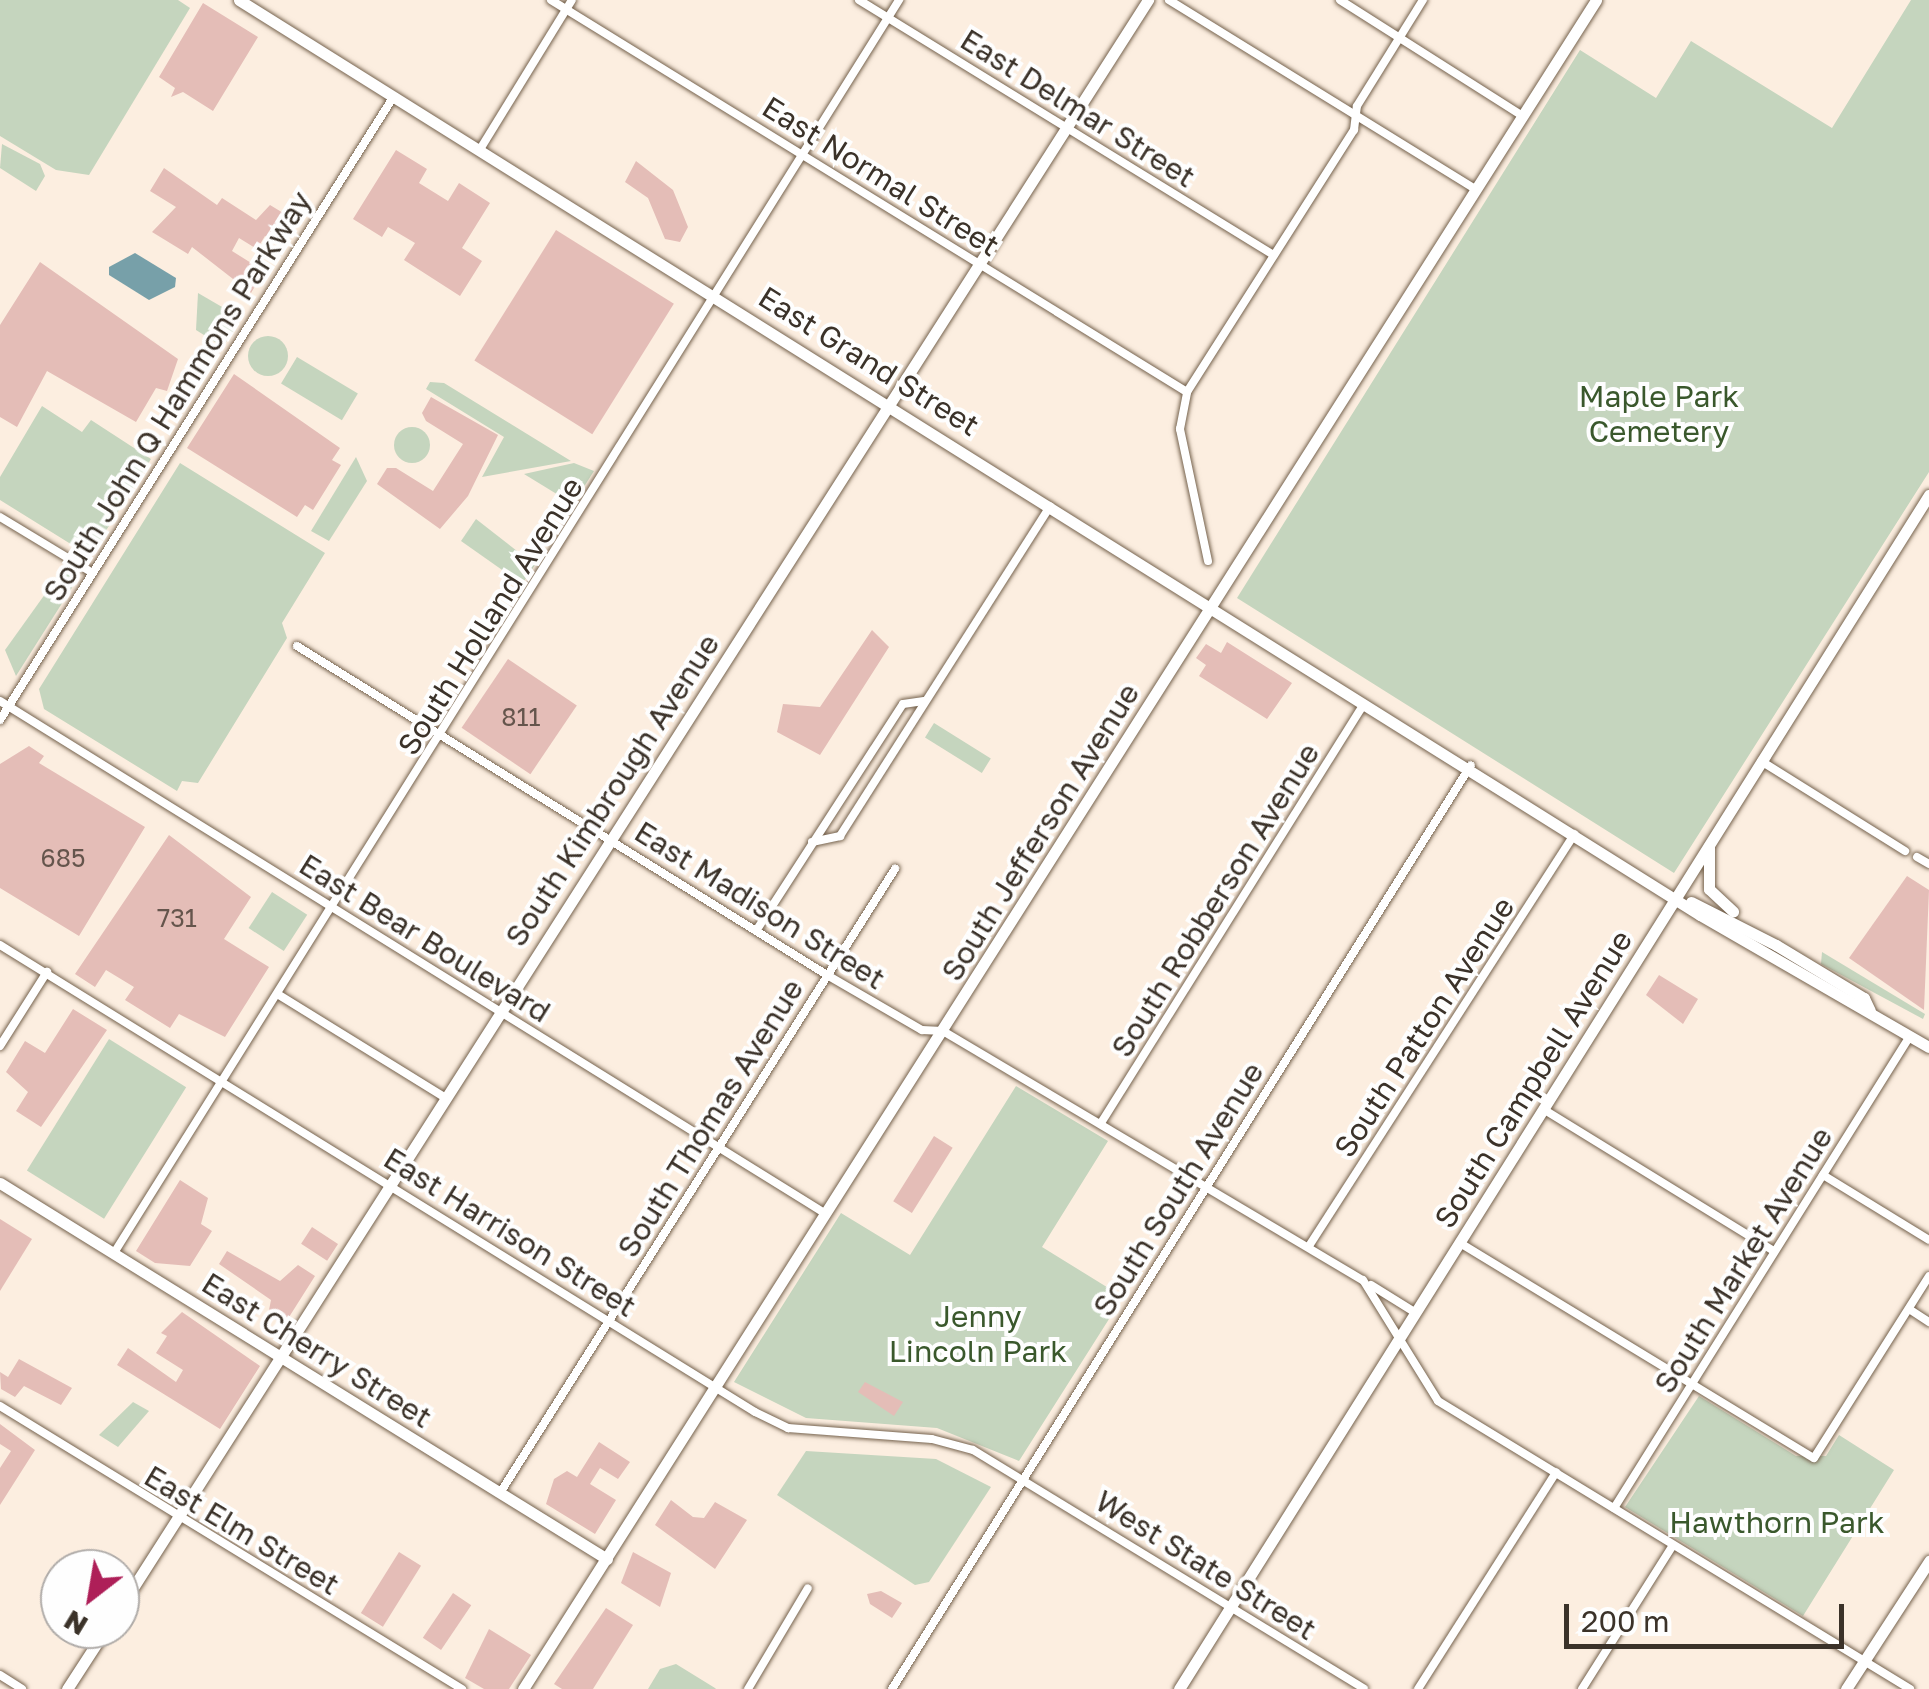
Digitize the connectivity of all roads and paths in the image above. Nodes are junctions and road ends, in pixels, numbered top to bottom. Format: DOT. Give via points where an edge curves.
graph roads {
  1 [pos="239,0"];
  2 [pos="551,0"];
  3 [pos="572,0"];
  4 [pos="859,0"];
  5 [pos="899,0"];
  6 [pos="1148,0"];
  7 [pos="1169,0"];
  8 [pos="1340,0"];
  9 [pos="1423,0"];
  10 [pos="1596,0"];
  11 [pos="566,9"];
  12 [pos="888,18"];
  13 [pos="1399,37"];
  14 [pos="394,96"];
  15 [pos="1356,115"];
  16 [pos="1522,116"];
  17 [pos="1065,126"];
  18 [pos="478,151"];
  19 [pos="802,154"];
  20 [pos="1477,190"];
  21 [pos="1274,254"];
  22 [pos="979,262"];
  23 [pos="714,295"];
  24 [pos="1187,392"];
  25 [pos="890,404"];
  26 [pos="1929,495"];
  27 [pos="1052,503"];
  28 [pos="0,517"];
  29 [pos="1208,561"];
  30 [pos="92,572"];
  31 [pos="1214,604"];
  32 [pos="298,646"];
  33 [pos="0,700"];
  34 [pos="924,700"];
  35 [pos="1367,700"];
  36 [pos="9,706"];
  37 [pos="0,720"];
  38 [pos="441,735"];
  39 [pos="1761,761"];
  40 [pos="1472,765"];
  41 [pos="1577,832"];
  42 [pos="610,839"];
  43 [pos="812,842"];
  44 [pos="1710,843"];
  45 [pos="1905,851"];
  46 [pos="1917,857"];
  47 [pos="1929,864"];
  48 [pos="895,869"];
  49 [pos="1678,894"];
  50 [pos="1691,902"];
  51 [pos="335,908"];
  52 [pos="756,931"];
  53 [pos="1757,934"];
  54 [pos="0,944"];
  55 [pos="47,972"];
  56 [pos="827,975"];
  57 [pos="279,995"];
  58 [pos="500,1011"];
  59 [pos="1870,1012"];
  60 [pos="943,1031"];
  61 [pos="1910,1036"];
  62 [pos="0,1046"];
  63 [pos="1929,1047"];
  64 [pos="223,1082"];
  65 [pos="446,1098"];
  66 [pos="1543,1109"];
  67 [pos="1101,1124"];
  68 [pos="718,1147"];
  69 [pos="1824,1174"];
  70 [pos="0,1183"];
  71 [pos="391,1184"];
  72 [pos="1206,1186"];
  73 [pos="826,1214"];
  74 [pos="1929,1240"];
  75 [pos="1460,1243"];
  76 [pos="1309,1246"];
  77 [pos="1774,1251"];
  78 [pos="114,1253"];
  79 [pos="1929,1276"];
  80 [pos="1363,1280"];
  81 [pos="1908,1309"];
  82 [pos="1416,1313"];
  83 [pos="608,1320"];
  84 [pos="1929,1322"];
  85 [pos="1399,1340"];
  86 [pos="282,1356"];
  87 [pos="1692,1384"];
  88 [pos="715,1387"];
  89 [pos="0,1406"];
  90 [pos="1556,1472"];
  91 [pos="1023,1479"];
  92 [pos="500,1493"];
  93 [pos="1614,1508"];
  94 [pos="179,1519"];
  95 [pos="1674,1545"];
  96 [pos="606,1560"];
  97 [pos="1929,1561"];
  98 [pos="140,1578"];
  99 [pos="808,1588"];
  100 [pos="1230,1606"];
  101 [pos="93,1649"];
  102 [pos="1864,1661"];
  103 [pos="0,1675"];
  104 [pos="22,1689"];
  105 [pos="67,1689"];
  106 [pos="462,1689"];
  107 [pos="523,1689"];
  108 [pos="748,1689"];
  109 [pos="892,1689"];
  110 [pos="1178,1689"];
  111 [pos="1364,1689"];
  112 [pos="1418,1689"];
  113 [pos="1582,1689"];
  114 [pos="1846,1689"];
  115 [pos="1910,1689"];
  1 -- 14 [label="main road, East Grand Street"];
  2 -- 11 [label="street, East Normal Street"];
  3 -- 11 [label="street"];
  4 -- 12 [label="street, East Delmar Street"];
  5 -- 12 [label="street, South Holland Avenue"];
  6 -- 17 [label="main road, South Kimbrough Avenue"];
  7 -- 15 [label="street"];
  8 -- 13 [label="street"];
  9 -- 13 [label="street"];
  10 -- 16 [label="main road, South Jefferson Avenue"];
  11 -- 18 [label="street"];
  11 -- 19 [label="street, East Normal Street"];
  12 -- 17 [label="street, East Delmar Street"];
  12 -- 19 [label="street, South Holland Avenue"];
  13 -- 15 [label="street"];
  13 -- 16 [label="street"];
  14 -- 18 [label="main road, East Grand Street"];
  14 -- 30 [label="street, South John Q Hammons Parkway"];
  15 -- 20 [label="street"];
  15 -- 21 [label="street"];
  16 -- 20 [label="main road, South Jefferson Avenue"];
  17 -- 21 [label="street, East Delmar Street"];
  17 -- 22 [label="main road, South Kimbrough Avenue"];
  18 -- 23 [label="main road, East Grand Street"];
  19 -- 22 [label="street, East Normal Street"];
  19 -- 23 [label="street, South Holland Avenue"];
  20 -- 31 [label="main road, South Jefferson Avenue"];
  21 -- 24 [label="street"];
  22 -- 24 [label="street, East Normal Street"];
  22 -- 25 [label="main road, South Kimbrough Avenue"];
  23 -- 25 [label="main road, East Grand Street"];
  23 -- 38 [label="street, South Holland Avenue"];
  24 -- 29 [label="street" via="1180,428"];
  25 -- 27 [label="main road, East Grand Street"];
  25 -- 42 [label="main road, South Kimbrough Avenue"];
  26 -- 39 [label="main road, South Campbell Avenue"];
  27 -- 31 [label="main road, East Grand Street"];
  27 -- 34 [label="street"];
  28 -- 30 [label="street"];
  30 -- 36 [label="street, South John Q Hammons Parkway"];
  31 -- 35 [label="main road, East Grand Street"];
  31 -- 60 [label="main road, South Jefferson Avenue"];
  32 -- 38 [label="street, East Madison Street"];
  33 -- 36 [label="street, East Bear Boulevard"];
  34 -- 43 [label="street" via="904,704"];
  34 -- 43 [label="street" via="840,836"];
  35 -- 40 [label="main road, East Grand Street"];
  35 -- 67 [label="street, South Robberson Avenue"];
  36 -- 37 [label="street, South John Q Hammons Parkway"];
  36 -- 51 [label="street, East Bear Boulevard"];
  38 -- 42 [label="street, East Madison Street"];
  38 -- 51 [label="street, South Holland Avenue"];
  39 -- 44 [label="main road, South Campbell Avenue"];
  39 -- 45 [label="street"];
  40 -- 41 [label="main road, East Grand Street"];
  40 -- 72 [label="street, South South Avenue"];
  41 -- 49 [label="main road, East Grand Street"];
  41 -- 76 [label="street, South Patton Avenue"];
  42 -- 52 [label="street, East Madison Street"];
  42 -- 58 [label="main road, South Kimbrough Avenue"];
  43 -- 52 [label="street"];
  44 -- 49 [label="main road, South Campbell Avenue"];
  44 -- 53 [label="main road" via="1709,890"];
  46 -- 47 [label="street"];
  48 -- 56 [label="street, South Thomas Avenue"];
  49 -- 50 [label="main road, East Grand Street"];
  49 -- 66 [label="main road, South Campbell Avenue"];
  50 -- 53 [label="main road"];
  50 -- 59 [label="main road"];
  51 -- 57 [label="street, South Holland Avenue"];
  51 -- 58 [label="street, East Bear Boulevard"];
  52 -- 56 [label="street, East Madison Street"];
  53 -- 59 [label="main road" via="1864,998"];
  54 -- 55 [label="street, East Harrison Street"];
  55 -- 62 [label="street"];
  55 -- 64 [label="street, East Harrison Street"];
  56 -- 60 [label="street, East Madison Street" via="922,1030"];
  56 -- 68 [label="street, South Thomas Avenue"];
  57 -- 64 [label="street, South Holland Avenue"];
  57 -- 65 [label="street"];
  58 -- 65 [label="main road, South Kimbrough Avenue"];
  58 -- 68 [label="street, East Bear Boulevard"];
  59 -- 61 [label="main road"];
  60 -- 67 [label="street, East Madison Street"];
  60 -- 73 [label="main road, South Jefferson Avenue"];
  61 -- 63 [label="main road"];
  61 -- 69 [label="street, South Market Avenue"];
  64 -- 71 [label="street, East Harrison Street"];
  64 -- 78 [label="street, South Holland Avenue"];
  65 -- 71 [label="main road, South Kimbrough Avenue"];
  66 -- 75 [label="main road, South Campbell Avenue"];
  66 -- 77 [label="street"];
  67 -- 72 [label="street, East Madison Street"];
  68 -- 73 [label="street, East Bear Boulevard"];
  68 -- 83 [label="street, South Thomas Avenue"];
  69 -- 74 [label="street"];
  69 -- 77 [label="street, South Market Avenue"];
  70 -- 78 [label="main road, East Cherry Street"];
  71 -- 83 [label="street, East Harrison Street"];
  71 -- 86 [label="main road, South Kimbrough Avenue"];
  72 -- 76 [label="street, East Madison Street"];
  72 -- 91 [label="street, South South Avenue"];
  73 -- 88 [label="main road, South Jefferson Avenue"];
  75 -- 82 [label="main road, South Campbell Avenue"];
  75 -- 87 [label="street"];
  76 -- 80 [label="street, East Madison Street"];
  77 -- 87 [label="street, South Market Avenue"];
  78 -- 86 [label="main road, East Cherry Street"];
  79 -- 81 [label="street"];
  80 -- 82 [label="street, East Madison Street"];
  80 -- 85 [label="street"];
  81 -- 84 [label="street"];
  81 -- 87 [label="street" via="1814,1458"];
  82 -- 85 [label="main road, South Campbell Avenue"];
  83 -- 88 [label="street, East Harrison Street"];
  83 -- 92 [label="street, South Thomas Avenue"];
  85 -- 90 [label="street" via="1438,1401"];
  85 -- 100 [label="main road, South Campbell Avenue"];
  86 -- 92 [label="main road, East Cherry Street"];
  86 -- 94 [label="main road, South Kimbrough Avenue"];
  87 -- 93 [label="street, South Market Avenue"];
  88 -- 91 [label="street, East Harrison Street" via="788,1428 932,1439"];
  88 -- 96 [label="main road, South Jefferson Avenue"];
  89 -- 94 [label="street, East Elm Street"];
  90 -- 93 [label="street"];
  90 -- 112 [label="street"];
  91 -- 100 [label="street, West State Street"];
  91 -- 109 [label="street, South South Avenue"];
  92 -- 96 [label="main road, East Cherry Street"];
  93 -- 95 [label="street"];
  94 -- 98 [label="main road, South Kimbrough Avenue"];
  94 -- 106 [label="street, East Elm Street"];
  95 -- 102 [label="street"];
  95 -- 113 [label="street"];
  96 -- 107 [label="main road, South Jefferson Avenue"];
  97 -- 102 [label="main road"];
  99 -- 108 [label="street"];
  100 -- 110 [label="main road, South Campbell Avenue"];
  100 -- 111 [label="street, West State Street"];
  101 -- 105 [label="main road"];
  102 -- 114 [label="main road"];
  102 -- 115 [label="street"];
  103 -- 104 [label="street"];
}
